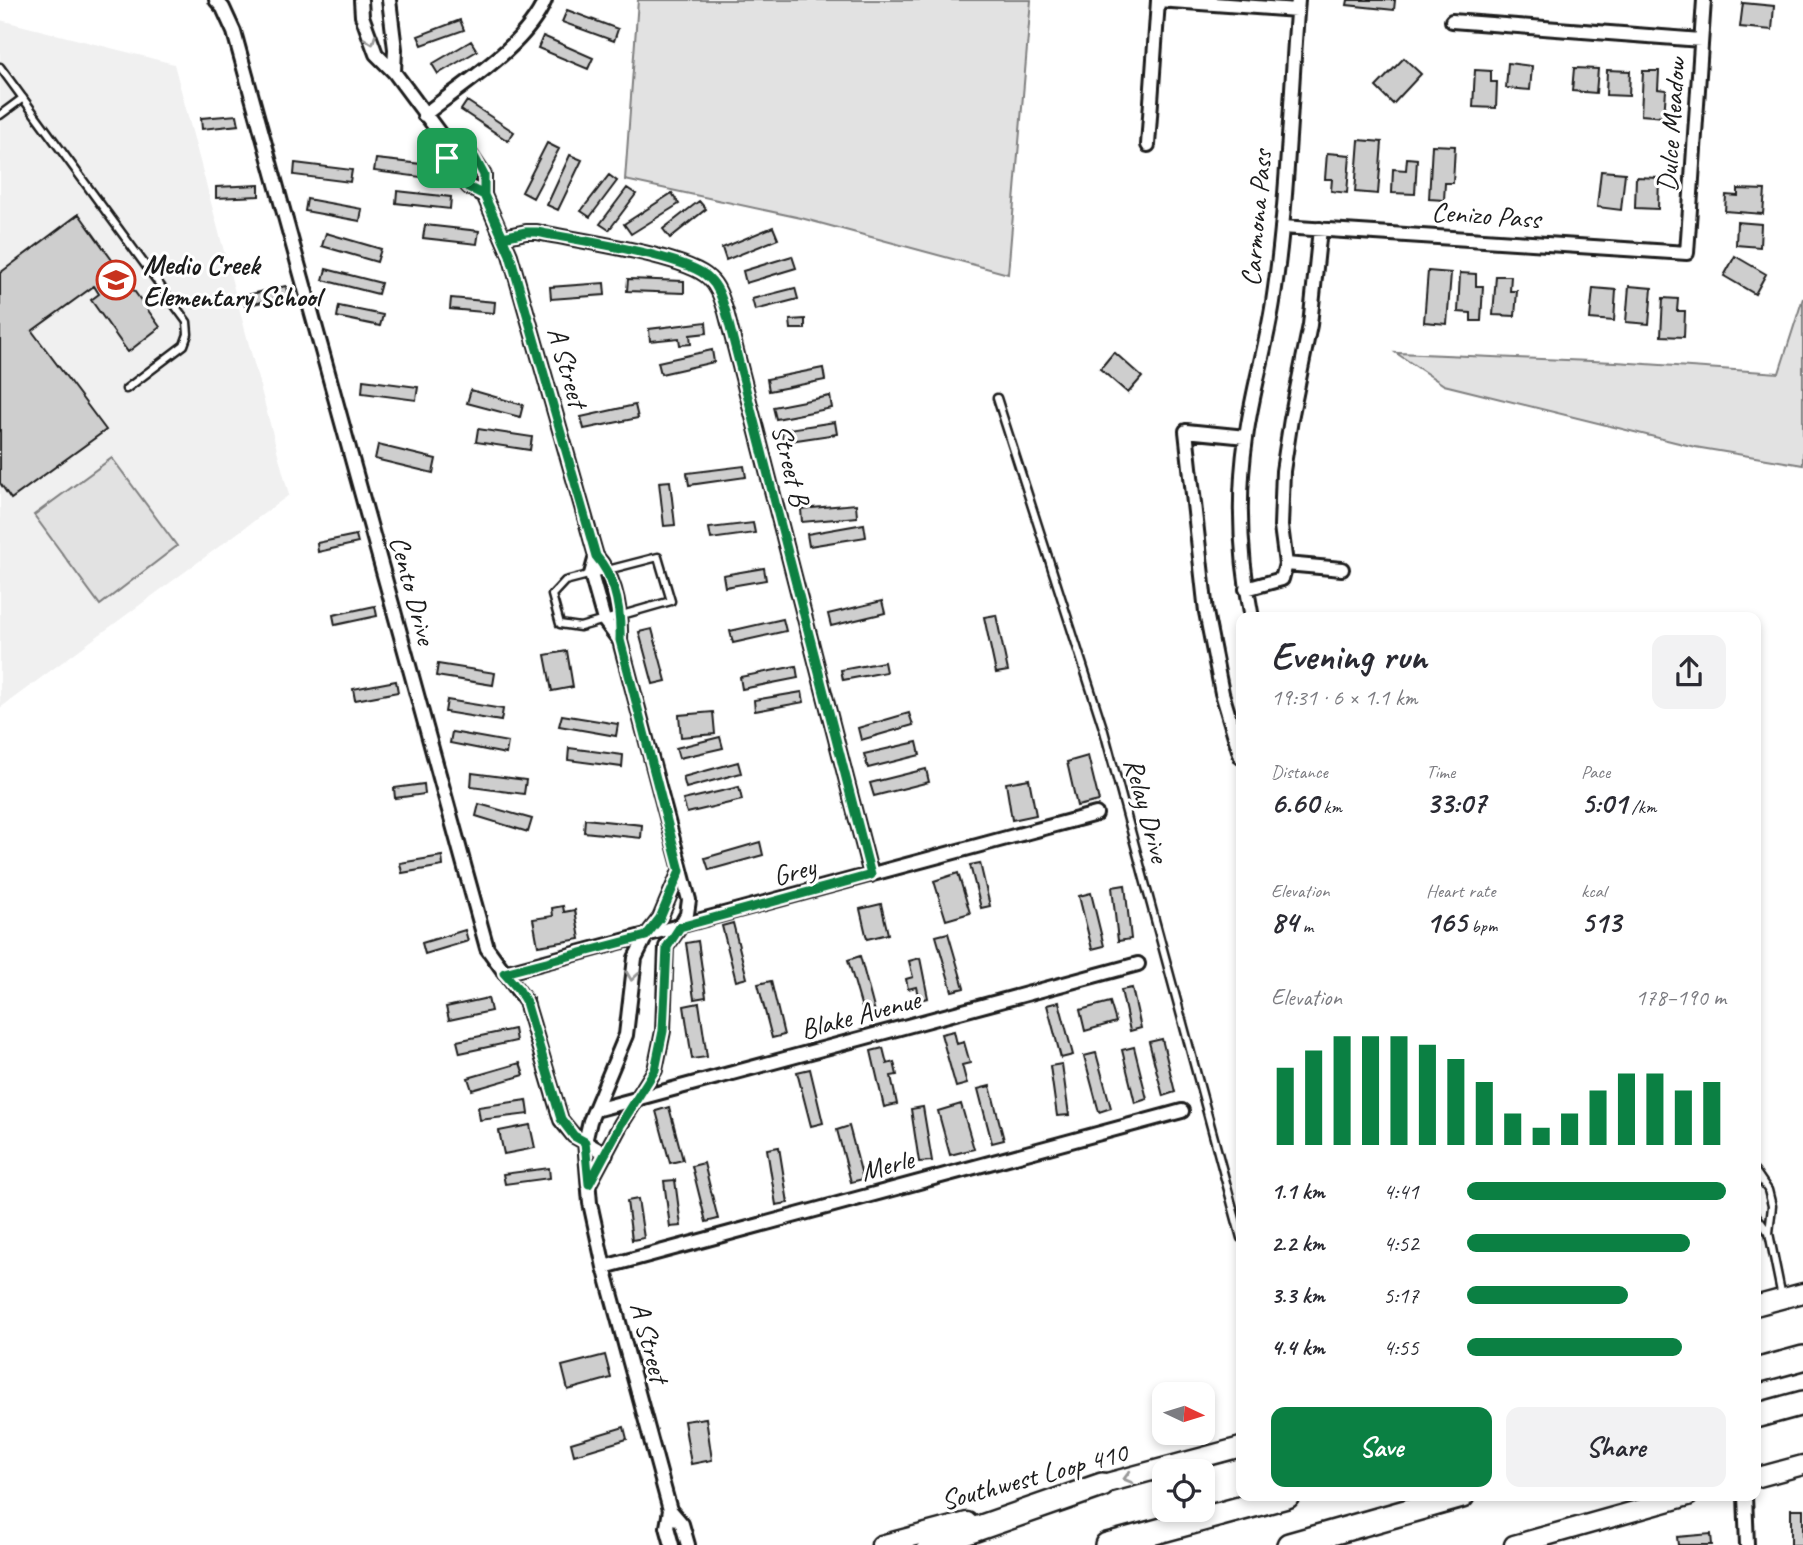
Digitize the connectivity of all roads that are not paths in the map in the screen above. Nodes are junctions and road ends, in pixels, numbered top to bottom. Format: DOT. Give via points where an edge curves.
graph roads {
  1 [pos="361,0"];
  2 [pos="389,0"];
  3 [pos="545,0"];
  4 [pos="1704,0"];
  5 [pos="1158,1"];
  6 [pos="223,3"];
  7 [pos="1297,5"];
  8 [pos="1452,21"];
  9 [pos="1701,40"];
  10 [pos="0,67"];
  11 [pos="394,72"];
  12 [pos="23,98"];
  13 [pos="0,114"];
  14 [pos="424,115"];
  15 [pos="443,138"];
  16 [pos="1148,145"];
  17 [pos="484,195"];
  18 [pos="1282,227"];
  19 [pos="1320,229"];
  20 [pos="503,237"];
  21 [pos="1687,253"];
  22 [pos="126,389"];
  23 [pos="997,398"];
  24 [pos="1246,437"];
  25 [pos="596,556"];
  26 [pos="1286,564"];
  27 [pos="1342,569"];
  28 [pos="608,570"];
  29 [pos="591,574"];
  30 [pos="1246,589"];
  31 [pos="1251,612"];
  32 [pos="621,616"];
  33 [pos="604,620"];
  34 [pos="620,640"];
  35 [pos="1236,740"];
  36 [pos="1096,814"];
  37 [pos="680,871"];
  38 [pos="871,875"];
  39 [pos="680,927"];
  40 [pos="646,936"];
  41 [pos="1138,964"];
  42 [pos="504,973"];
  43 [pos="639,1098"];
  44 [pos="595,1110"];
  45 [pos="1182,1111"];
  46 [pos="585,1142"];
  47 [pos="606,1154"];
  48 [pos="1761,1180"];
  49 [pos="589,1184"];
  50 [pos="1236,1219"];
  51 [pos="1761,1222"];
  52 [pos="1769,1233"];
  53 [pos="604,1267"];
  54 [pos="1803,1293"];
  55 [pos="1782,1299"];
  56 [pos="1761,1304"];
  57 [pos="1803,1358"];
  58 [pos="1761,1369"];
  59 [pos="1803,1402"];
  60 [pos="1761,1414"];
  61 [pos="1236,1448"];
  62 [pos="1803,1465"];
  63 [pos="1761,1476"];
  64 [pos="1102,1485"];
  65 [pos="1269,1501"];
  66 [pos="1444,1501"];
  67 [pos="1670,1501"];
  68 [pos="1745,1501"];
  69 [pos="670,1510"];
  70 [pos="672,1545"];
  71 [pos="688,1545"];
  72 [pos="881,1545"];
  73 [pos="929,1545"];
  74 [pos="1107,1545"];
  75 [pos="1289,1545"];
  76 [pos="1514,1545"];
  77 [pos="1748,1545"];
  1 -- 11 [label="street, A Street, one-way" via="376,54"];
  2 -- 11 [label="street" via="396,49"];
  3 -- 14 [label="street" via="517,41"];
  4 -- 9 [label="street, Dulce Meadow"];
  5 -- 7 [label="street"];
  5 -- 16 [label="street"];
  6 -- 42 [label="street, Cento Drive" via="487,948"];
  7 -- 18 [label="street, Carmona Pass"];
  8 -- 9 [label="street"];
  9 -- 21 [label="street, Dulce Meadow"];
  10 -- 12 [label="lane"];
  11 -- 14 [label="street, A Street"];
  12 -- 13 [label="lane"];
  12 -- 22 [label="lane" via="187,322 184,345"];
  14 -- 15 [label="street, A Street"];
  15 -- 17 [label="street, A Street" via="447,158 468,187"];
  15 -- 17 [label="street, A Street" via="463,144 475,158 484,175"];
  17 -- 20 [label="street, A Street"];
  18 -- 19 [label="street, Cenizo Pass"];
  18 -- 24 [label="street, Carmona Pass" via="1273,302"];
  19 -- 21 [label="street, Cenizo Pass"];
  19 -- 26 [label="street" via="1310,325 1283,471 1281,526"];
  20 -- 25 [label="street, A Street"];
  20 -- 38 [label="street, Street B" via="537,232 680,262 709,278 719,290"];
  23 -- 50 [label="lane, Relay Drive" via="1104,731"];
  24 -- 30 [label="street, Carmona Pass" via="1240,497"];
  24 -- 35 [label="street" via="1186,431 1206,612"];
  25 -- 28 [label="street, A Street"];
  25 -- 29 [label="street"];
  26 -- 27 [label="street"];
  26 -- 30 [label="street" via="1282,579"];
  28 -- 29 [label="lane"];
  28 -- 32 [label="street, A Street"];
  28 -- 32 [label="lane" via="658,557 671,601"];
  29 -- 33 [label="street, A Street"];
  29 -- 33 [label="lane" via="565,581 552,595 560,624 580,627"];
  30 -- 31 [label="street, Carmona Pass"];
  32 -- 33 [label="lane"];
  32 -- 34 [label="street, A Street"];
  33 -- 34 [label="street, A Street"];
  34 -- 37 [label="street, A Street"];
  36 -- 38 [label="street, Grey"];
  37 -- 39 [label="street, A Street" via="689,900"];
  37 -- 40 [label="street, A Street" via="660,918"];
  38 -- 39 [label="street, Grey"];
  39 -- 40 [label="street, Grey"];
  39 -- 43 [label="street, A Street" via="667,947 660,1052"];
  40 -- 42 [label="street, Grey"];
  40 -- 44 [label="street, A Street, one-way" via="633,967 626,1035"];
  41 -- 43 [label="street, Blake Avenue"];
  42 -- 46 [label="street, Cento Drive" via="526,1002 561,1119"];
  43 -- 44 [label="street, Blake Avenue"];
  43 -- 47 [label="street, A Street"];
  44 -- 46 [label="street, A Street"];
  45 -- 53 [label="street, Merle"];
  46 -- 47 [label="street, Cento Drive"];
  46 -- 49 [label="street, A Street"];
  47 -- 49 [label="street, A Street"];
  48 -- 52 [label="lane" via="1772,1206"];
  49 -- 53 [label="street, A Street"];
  51 -- 52 [label="lane"];
  52 -- 55 [label="lane"];
  53 -- 69 [label="street, A Street"];
  54 -- 55 [label="main road"];
  55 -- 56 [label="main road"];
  57 -- 58 [label="highway"];
  59 -- 60 [label="highway"];
  61 -- 64 [label="main road, Southwest Loop 410, one-way"];
  62 -- 63 [label="main road"];
  64 -- 72 [label="main road, Southwest Loop 410"];
  64 -- 73 [label="highway"];
  65 -- 74 [label="highway"];
  66 -- 75 [label="highway"];
  67 -- 76 [label="main road"];
  68 -- 77 [label="street"];
  69 -- 70 [label="street, A Street" via="667,1527"];
  69 -- 71 [label="street, A Street" via="682,1524"];
}
